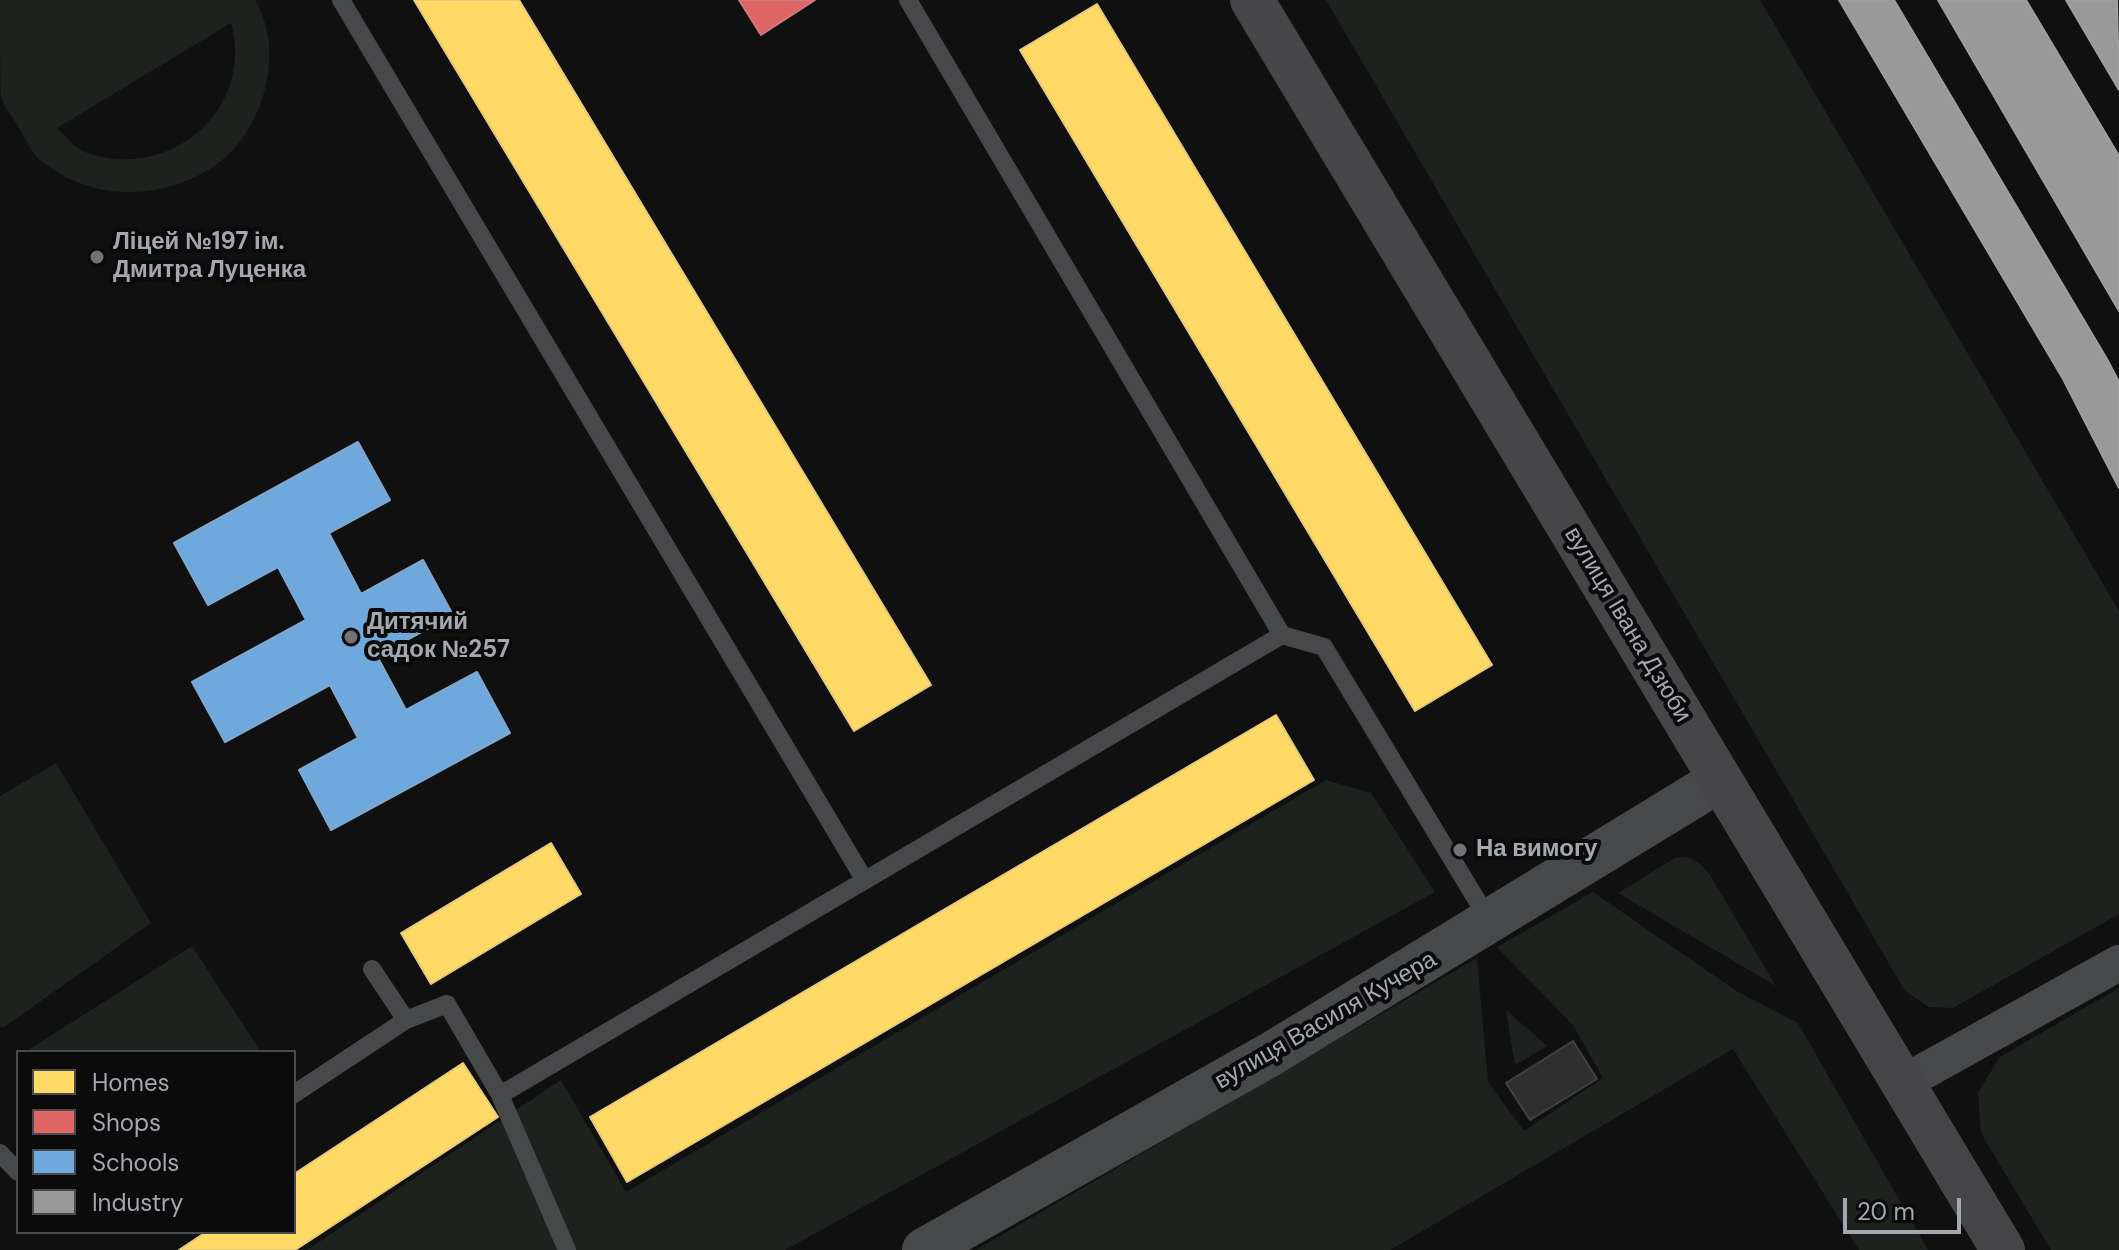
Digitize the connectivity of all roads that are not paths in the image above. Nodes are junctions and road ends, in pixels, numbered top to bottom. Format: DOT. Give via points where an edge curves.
graph roads {
  1 [pos="341,0"];
  2 [pos="1252,0"];
  3 [pos="910,1"];
  4 [pos="1282,635"];
  5 [pos="1720,780"];
  6 [pos="864,879"];
  7 [pos="1490,923"];
  8 [pos="2119,963"];
  9 [pos="372,969"];
  10 [pos="406,1020"];
  11 [pos="1901,1084"];
  12 [pos="296,1093"];
  13 [pos="500,1095"];
  14 [pos="0,1153"];
  15 [pos="16,1170"];
  16 [pos="567,1250"];
  17 [pos="924,1250"];
  18 [pos="2003,1250"];
  1 -- 6 [label="lane"];
  2 -- 5 [label="main road, вулиця Івана Дзюби"];
  3 -- 4 [label="lane"];
  4 -- 6 [label="lane"];
  4 -- 7 [label="lane" via="1324,647"];
  5 -- 7 [label="street, вулиця Василя Кучера"];
  5 -- 11 [label="main road, вулиця Івана Дзюби"];
  6 -- 13 [label="lane"];
  7 -- 17 [label="street, вулиця Василя Кучера" via="1258,1062"];
  8 -- 11 [label="street"];
  9 -- 10 [label="lane"];
  10 -- 12 [label="lane"];
  10 -- 13 [label="lane" via="447,1004"];
  11 -- 18 [label="main road, вулиця Івана Дзюби"];
  13 -- 16 [label="lane"];
  14 -- 15 [label="lane"];
}
